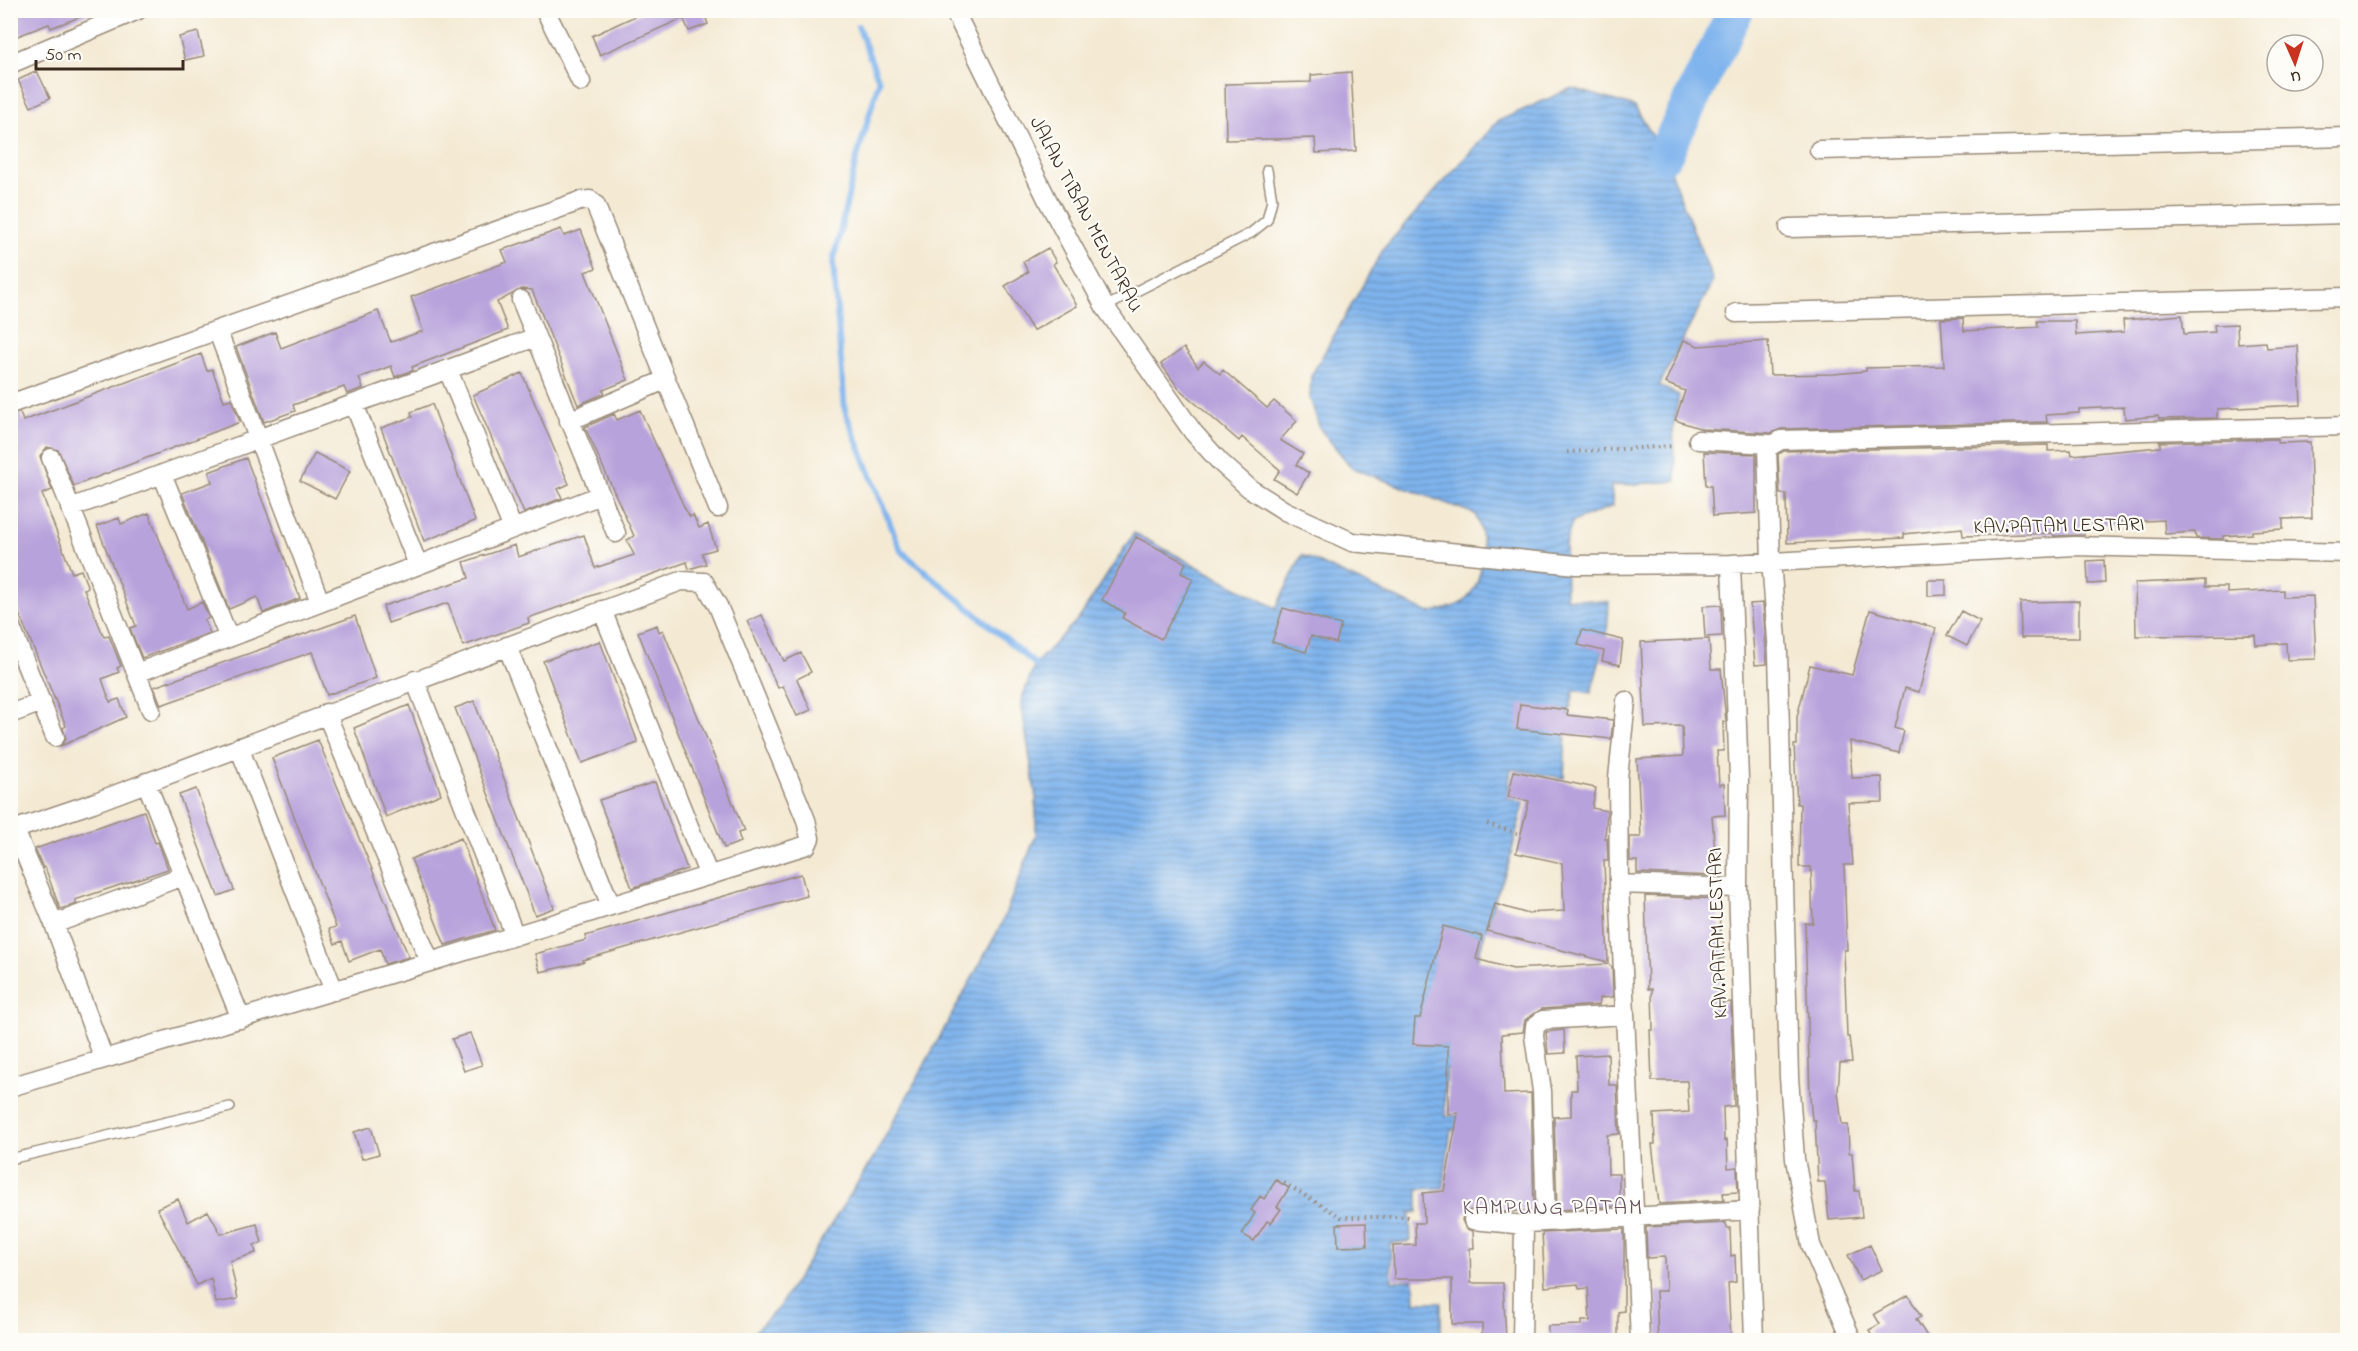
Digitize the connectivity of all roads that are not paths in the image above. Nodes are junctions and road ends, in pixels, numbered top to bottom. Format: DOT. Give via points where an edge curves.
graph roads {
  1 [pos="138,10"];
  2 [pos="954,10"];
  3 [pos="548,11"];
  4 [pos="10,64"];
  5 [pos="581,82"];
  6 [pos="2348,137"];
  7 [pos="1819,150"];
  8 [pos="1268,170"];
  9 [pos="2348,214"];
  10 [pos="1789,228"];
  11 [pos="2348,297"];
  12 [pos="521,300"];
  13 [pos="1105,307"];
  14 [pos="1736,313"];
  15 [pos="218,332"];
  16 [pos="537,338"];
  17 [pos="448,370"];
  18 [pos="663,377"];
  19 [pos="10,404"];
  20 [pos="354,404"];
  21 [pos="568,417"];
  22 [pos="2348,426"];
  23 [pos="258,439"];
  24 [pos="1698,440"];
  25 [pos="1770,444"];
  26 [pos="51,458"];
  27 [pos="162,474"];
  28 [pos="601,495"];
  29 [pos="70,508"];
  30 [pos="718,508"];
  31 [pos="513,529"];
  32 [pos="616,532"];
  33 [pos="2348,553"];
  34 [pos="1771,560"];
  35 [pos="1731,564"];
  36 [pos="418,565"];
  37 [pos="320,603"];
  38 [pos="602,610"];
  39 [pos="10,625"];
  40 [pos="229,638"];
  41 [pos="507,646"];
  42 [pos="137,673"];
  43 [pos="415,680"];
  44 [pos="1626,701"];
  45 [pos="42,702"];
  46 [pos="151,710"];
  47 [pos="326,713"];
  48 [pos="10,714"];
  49 [pos="55,737"];
  50 [pos="239,747"];
  51 [pos="146,783"];
  52 [pos="13,831"];
  53 [pos="183,876"];
  54 [pos="709,876"];
  55 [pos="1619,884"];
  56 [pos="1738,888"];
  57 [pos="611,906"];
  58 [pos="54,924"];
  59 [pos="515,936"];
  60 [pos="430,962"];
  61 [pos="334,991"];
  62 [pos="1625,1015"];
  63 [pos="241,1019"];
  64 [pos="104,1059"];
  65 [pos="10,1087"];
  66 [pos="230,1107"];
  67 [pos="10,1159"];
  68 [pos="1750,1210"];
  69 [pos="1635,1219"];
  70 [pos="1473,1220"];
  71 [pos="1546,1222"];
  72 [pos="1525,1225"];
  73 [pos="1522,1341"];
  74 [pos="1640,1341"];
  75 [pos="1754,1341"];
  76 [pos="1852,1341"];
  1 -- 4 [label="street"];
  2 -- 13 [label="street, JALAN TIBAN MENTARAU"];
  3 -- 5 [label="street"];
  6 -- 7 [label="street"];
  8 -- 13 [label="lane" via="1272,200 1268,220"];
  9 -- 10 [label="street"];
  11 -- 14 [label="street"];
  12 -- 16 [label="street"];
  13 -- 35 [label="street, JALAN TIBAN MENTARAU" via="1193,432 1220,462 1249,488 1320,529 1352,542 1576,565"];
  15 -- 18 [label="street" via="590,200 596,204"];
  15 -- 19 [label="street"];
  15 -- 23 [label="street"];
  16 -- 17 [label="street"];
  16 -- 21 [label="street"];
  17 -- 20 [label="street"];
  17 -- 31 [label="street"];
  18 -- 21 [label="street"];
  18 -- 30 [label="street"];
  20 -- 23 [label="street"];
  20 -- 36 [label="street"];
  21 -- 28 [label="street"];
  22 -- 25 [label="street" via="1781,440"];
  23 -- 27 [label="street"];
  23 -- 37 [label="street"];
  24 -- 25 [label="street"];
  25 -- 34 [label="street" via="1766,453"];
  26 -- 29 [label="street"];
  27 -- 29 [label="street"];
  27 -- 40 [label="street"];
  28 -- 31 [label="street"];
  28 -- 32 [label="street"];
  29 -- 42 [label="street"];
  31 -- 36 [label="street"];
  33 -- 34 [label="street, KAV.PATAM LESTARI" via="2076,546"];
  34 -- 35 [label="street, KAV.PATAM LESTARI"];
  34 -- 76 [label="street" via="1779,653 1789,1077 1795,1159 1812,1245"];
  35 -- 56 [label="street, KAV.PATAM LESTARI" via="1739,779"];
  36 -- 37 [label="street"];
  37 -- 40 [label="street"];
  38 -- 41 [label="street"];
  38 -- 54 [label="street"];
  38 -- 54 [label="street" via="681,581 704,582 718,606 806,820 810,838 807,845"];
  39 -- 45 [label="street"];
  40 -- 42 [label="street"];
  41 -- 43 [label="street"];
  41 -- 57 [label="street"];
  42 -- 46 [label="street"];
  43 -- 47 [label="street"];
  43 -- 59 [label="street"];
  44 -- 55 [label="street" via="1618,778"];
  45 -- 48 [label="street"];
  45 -- 49 [label="street"];
  47 -- 50 [label="street"];
  47 -- 60 [label="street"];
  50 -- 51 [label="street"];
  50 -- 61 [label="street"];
  51 -- 52 [label="street"];
  51 -- 53 [label="street"];
  52 -- 58 [label="street"];
  53 -- 58 [label="street"];
  53 -- 63 [label="street"];
  54 -- 57 [label="street"];
  55 -- 56 [label="street"];
  55 -- 62 [label="street"];
  56 -- 68 [label="street, KAV.PATAM LESTARI"];
  57 -- 59 [label="street"];
  58 -- 64 [label="street"];
  59 -- 60 [label="street"];
  60 -- 61 [label="street"];
  61 -- 63 [label="street"];
  62 -- 69 [label="street"];
  62 -- 71 [label="street" via="1543,1020 1535,1026 1542,1091"];
  63 -- 64 [label="street"];
  64 -- 65 [label="street"];
  66 -- 67 [label="lane"];
  68 -- 69 [label="street"];
  68 -- 75 [label="street, KAV.PATAM LESTARI"];
  69 -- 71 [label="street"];
  69 -- 74 [label="street"];
  70 -- 72 [label="street"];
  71 -- 72 [label="street"];
  72 -- 73 [label="street"];
}
